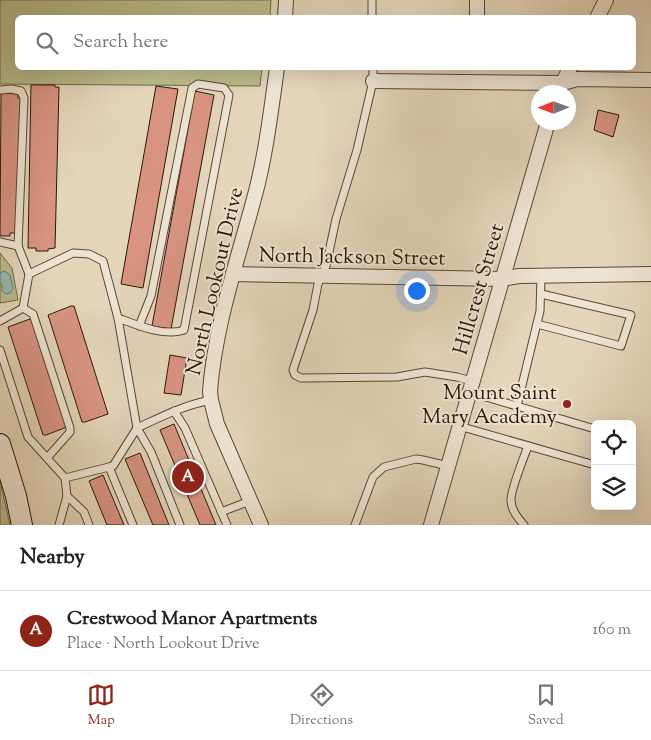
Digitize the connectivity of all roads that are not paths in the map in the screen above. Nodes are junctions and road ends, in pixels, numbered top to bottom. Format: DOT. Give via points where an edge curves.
graph roads {
  1 [pos="286,0"];
  2 [pos="372,0"];
  3 [pos="477,0"];
  4 [pos="606,0"];
  5 [pos="285,15"];
  6 [pos="372,15"];
  7 [pos="477,15"];
  8 [pos="598,15"];
  9 [pos="277,70"];
  10 [pos="476,70"];
  11 [pos="569,70"];
  12 [pos="373,74"];
  13 [pos="651,80"];
  14 [pos="476,82"];
  15 [pos="562,85"];
  16 [pos="566,85"];
  17 [pos="531,86"];
  18 [pos="0,90"];
  19 [pos="546,130"];
  20 [pos="0,242"];
  21 [pos="18,246"];
  22 [pos="29,274"];
  23 [pos="233,274"];
  24 [pos="651,274"];
  25 [pos="322,275"];
  26 [pos="542,276"];
  27 [pos="502,279"];
  28 [pos="541,294"];
  29 [pos="23,308"];
  30 [pos="118,318"];
  31 [pos="0,321"];
  32 [pos="537,324"];
  33 [pos="139,326"];
  34 [pos="0,350"];
  35 [pos="470,387"];
  36 [pos="211,400"];
  37 [pos="517,406"];
  38 [pos="174,411"];
  39 [pos="459,426"];
  40 [pos="137,428"];
  41 [pos="591,428"];
  42 [pos="0,444"];
  43 [pos="528,446"];
  44 [pos="47,458"];
  45 [pos="591,464"];
  46 [pos="448,466"];
  47 [pos="109,467"];
  48 [pos="65,478"];
  49 [pos="67,496"];
  50 [pos="250,501"];
  51 [pos="221,512"];
  52 [pos="22,525"];
  53 [pos="58,525"];
  54 [pos="89,525"];
  55 [pos="133,525"];
  56 [pos="180,525"];
  57 [pos="227,525"];
  58 [pos="261,525"];
  59 [pos="355,525"];
  60 [pos="431,525"];
  61 [pos="524,525"];
  1 -- 5 [label="street"];
  2 -- 6 [label="lane"];
  3 -- 7 [label="street"];
  4 -- 8 [label="street"];
  9 -- 23 [label="street, North Lookout Drive" via="255,192"];
  10 -- 14 [label="street"];
  11 -- 15 [label="street"];
  12 -- 14 [label="street"];
  12 -- 25 [label="lane" via="357,150"];
  13 -- 16 [label="street" via="577,79"];
  14 -- 17 [label="street"];
  18 -- 21 [label="lane" via="21,91 24,98"];
  19 -- 27 [label="street, Hillcrest Street"];
  20 -- 21 [label="lane"];
  21 -- 22 [label="lane"];
  22 -- 29 [label="lane"];
  22 -- 30 [label="lane" via="73,253 89,254 103,261"];
  23 -- 25 [label="street, North Jackson Street"];
  23 -- 36 [label="street, North Lookout Drive" via="211,377"];
  24 -- 26 [label="street, North Jackson Street"];
  25 -- 27 [label="street, North Jackson Street"];
  25 -- 35 [label="lane" via="294,375 298,378 397,377 425,372 457,377"];
  26 -- 27 [label="street, North Jackson Street"];
  26 -- 28 [label="lane"];
  27 -- 35 [label="street, Hillcrest Street"];
  28 -- 32 [label="lane"];
  28 -- 32 [label="lane" via="631,315 622,346"];
  29 -- 31 [label="lane"];
  29 -- 44 [label="lane" via="33,314 70,428"];
  30 -- 33 [label="lane"];
  30 -- 40 [label="lane"];
  32 -- 37 [label="lane"];
  33 -- 33 [label="lane" via="174,333 184,330 229,95 224,88 198,84 192,88 150,296"];
  34 -- 44 [label="lane" via="28,437"];
  35 -- 37 [label="lane"];
  35 -- 39 [label="street, Hillcrest Street"];
  36 -- 38 [label="lane"];
  36 -- 50 [label="street, North Lookout Drive" via="217,424"];
  37 -- 41 [label="lane"];
  38 -- 40 [label="lane"];
  38 -- 51 [label="lane" via="186,428"];
  39 -- 43 [label="lane"];
  39 -- 46 [label="street, Hillcrest Street"];
  40 -- 47 [label="lane" via="114,466"];
  40 -- 56 [label="lane" via="151,452"];
  42 -- 52 [label="street"];
  43 -- 45 [label="lane"];
  43 -- 61 [label="lane" via="510,500"];
  44 -- 48 [label="lane"];
  46 -- 59 [label="lane" via="416,460 384,467 373,477"];
  46 -- 60 [label="street, Hillcrest Street"];
  47 -- 48 [label="lane"];
  47 -- 55 [label="lane"];
  48 -- 49 [label="lane"];
  49 -- 53 [label="lane"];
  49 -- 54 [label="lane" via="84,512"];
  50 -- 51 [label="lane"];
  50 -- 58 [label="street, North Lookout Drive"];
  51 -- 57 [label="lane"];
}
